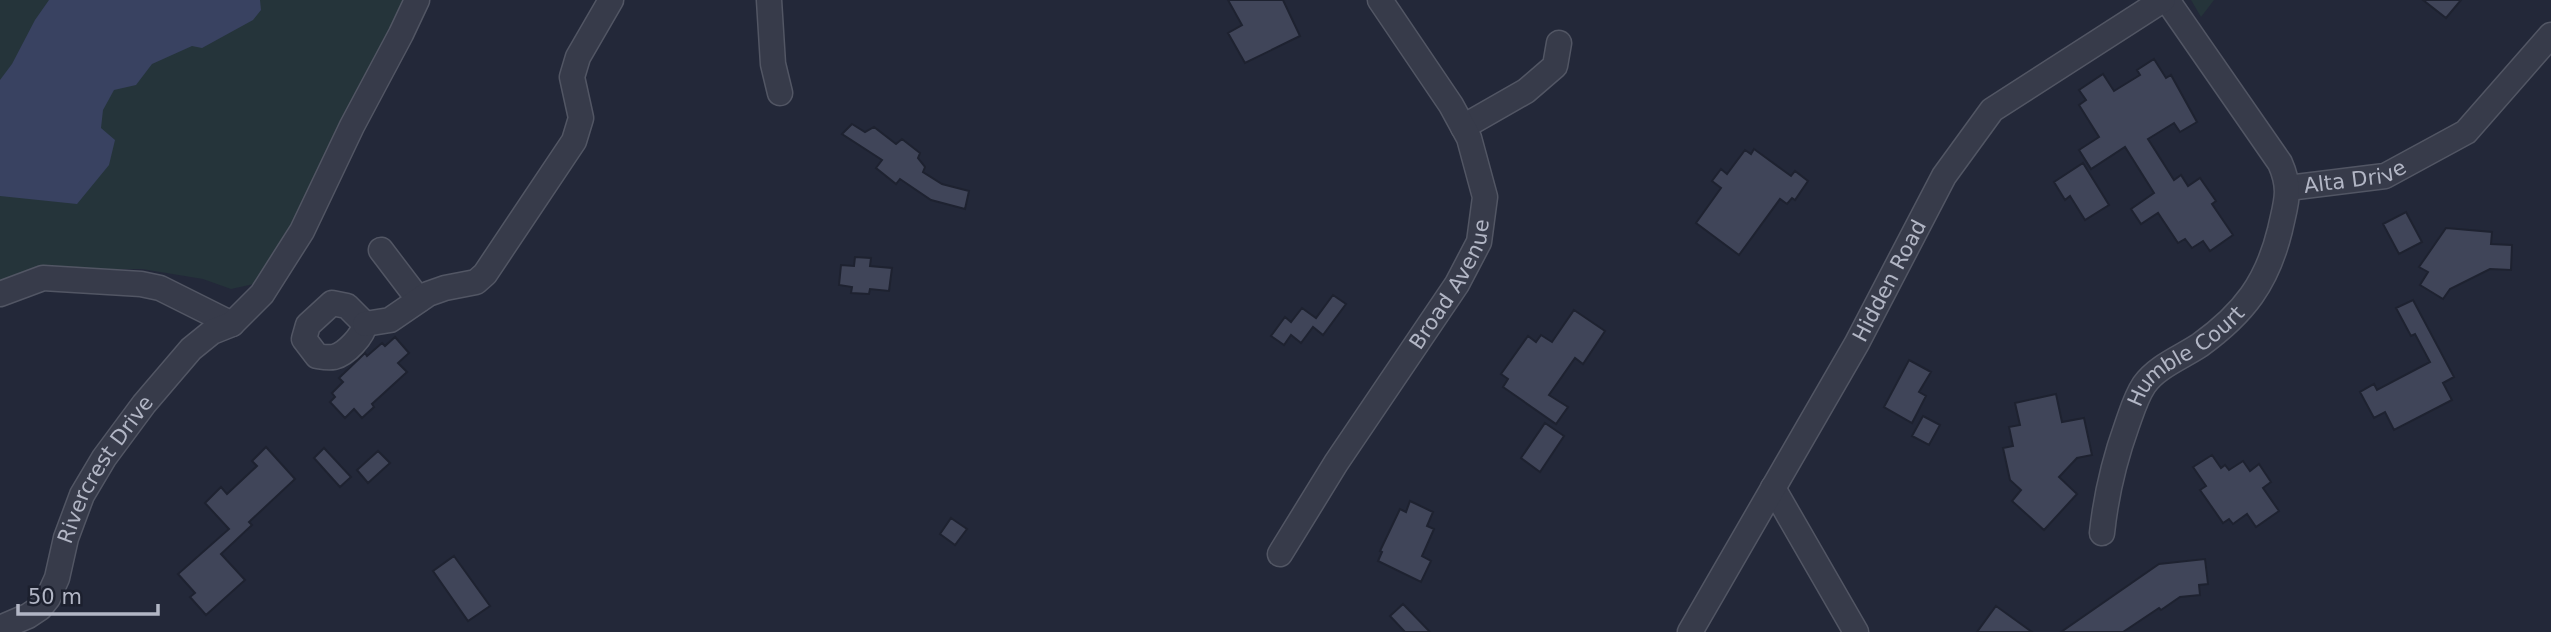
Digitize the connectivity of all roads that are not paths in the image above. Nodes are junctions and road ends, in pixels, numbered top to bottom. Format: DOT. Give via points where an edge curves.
graph roads {
  1 [pos="417,0"];
  2 [pos="611,0"];
  3 [pos="769,0"];
  4 [pos="1380,0"];
  5 [pos="2165,0"];
  6 [pos="2551,35"];
  7 [pos="1559,43"];
  8 [pos="780,93"];
  9 [pos="1463,127"];
  10 [pos="2288,188"];
  11 [pos="381,250"];
  12 [pos="0,294"];
  13 [pos="419,300"];
  14 [pos="232,324"];
  15 [pos="365,324"];
  16 [pos="1773,488"];
  17 [pos="2102,533"];
  18 [pos="1280,554"];
  19 [pos="0,628"];
  20 [pos="1690,632"];
  21 [pos="1856,632"];
  1 -- 14 [label="street, Rivercrest Drive" via="302,231 262,294"];
  2 -- 13 [label="street" via="578,57 572,77 581,118 574,141 485,274 476,282 445,288"];
  3 -- 8 [label="street" via="772,64"];
  4 -- 9 [label="street, Broad Avenue"];
  5 -- 10 [label="street, Alta Drive" via="2280,163"];
  5 -- 16 [label="street, Hidden Road" via="1992,110 1944,176 1857,343"];
  6 -- 10 [label="street, Alta Drive" via="2466,132 2385,176"];
  7 -- 9 [label="street" via="1555,65 1526,91"];
  9 -- 18 [label="street, Broad Avenue" via="1485,197 1479,242 1457,285"];
  10 -- 17 [label="street, Humble Court" via="2273,258 2248,302 2146,382 2137,395 2113,465"];
  11 -- 13 [label="street"];
  12 -- 14 [label="street" via="43,278 141,284 160,288"];
  13 -- 15 [label="street" via="390,320"];
  14 -- 19 [label="street, Rivercrest Drive" via="212,332 191,349 144,404 82,495 48,598 28,616"];
  16 -- 20 [label="street, Hidden Road"];
  16 -- 21 [label="street"];
}
